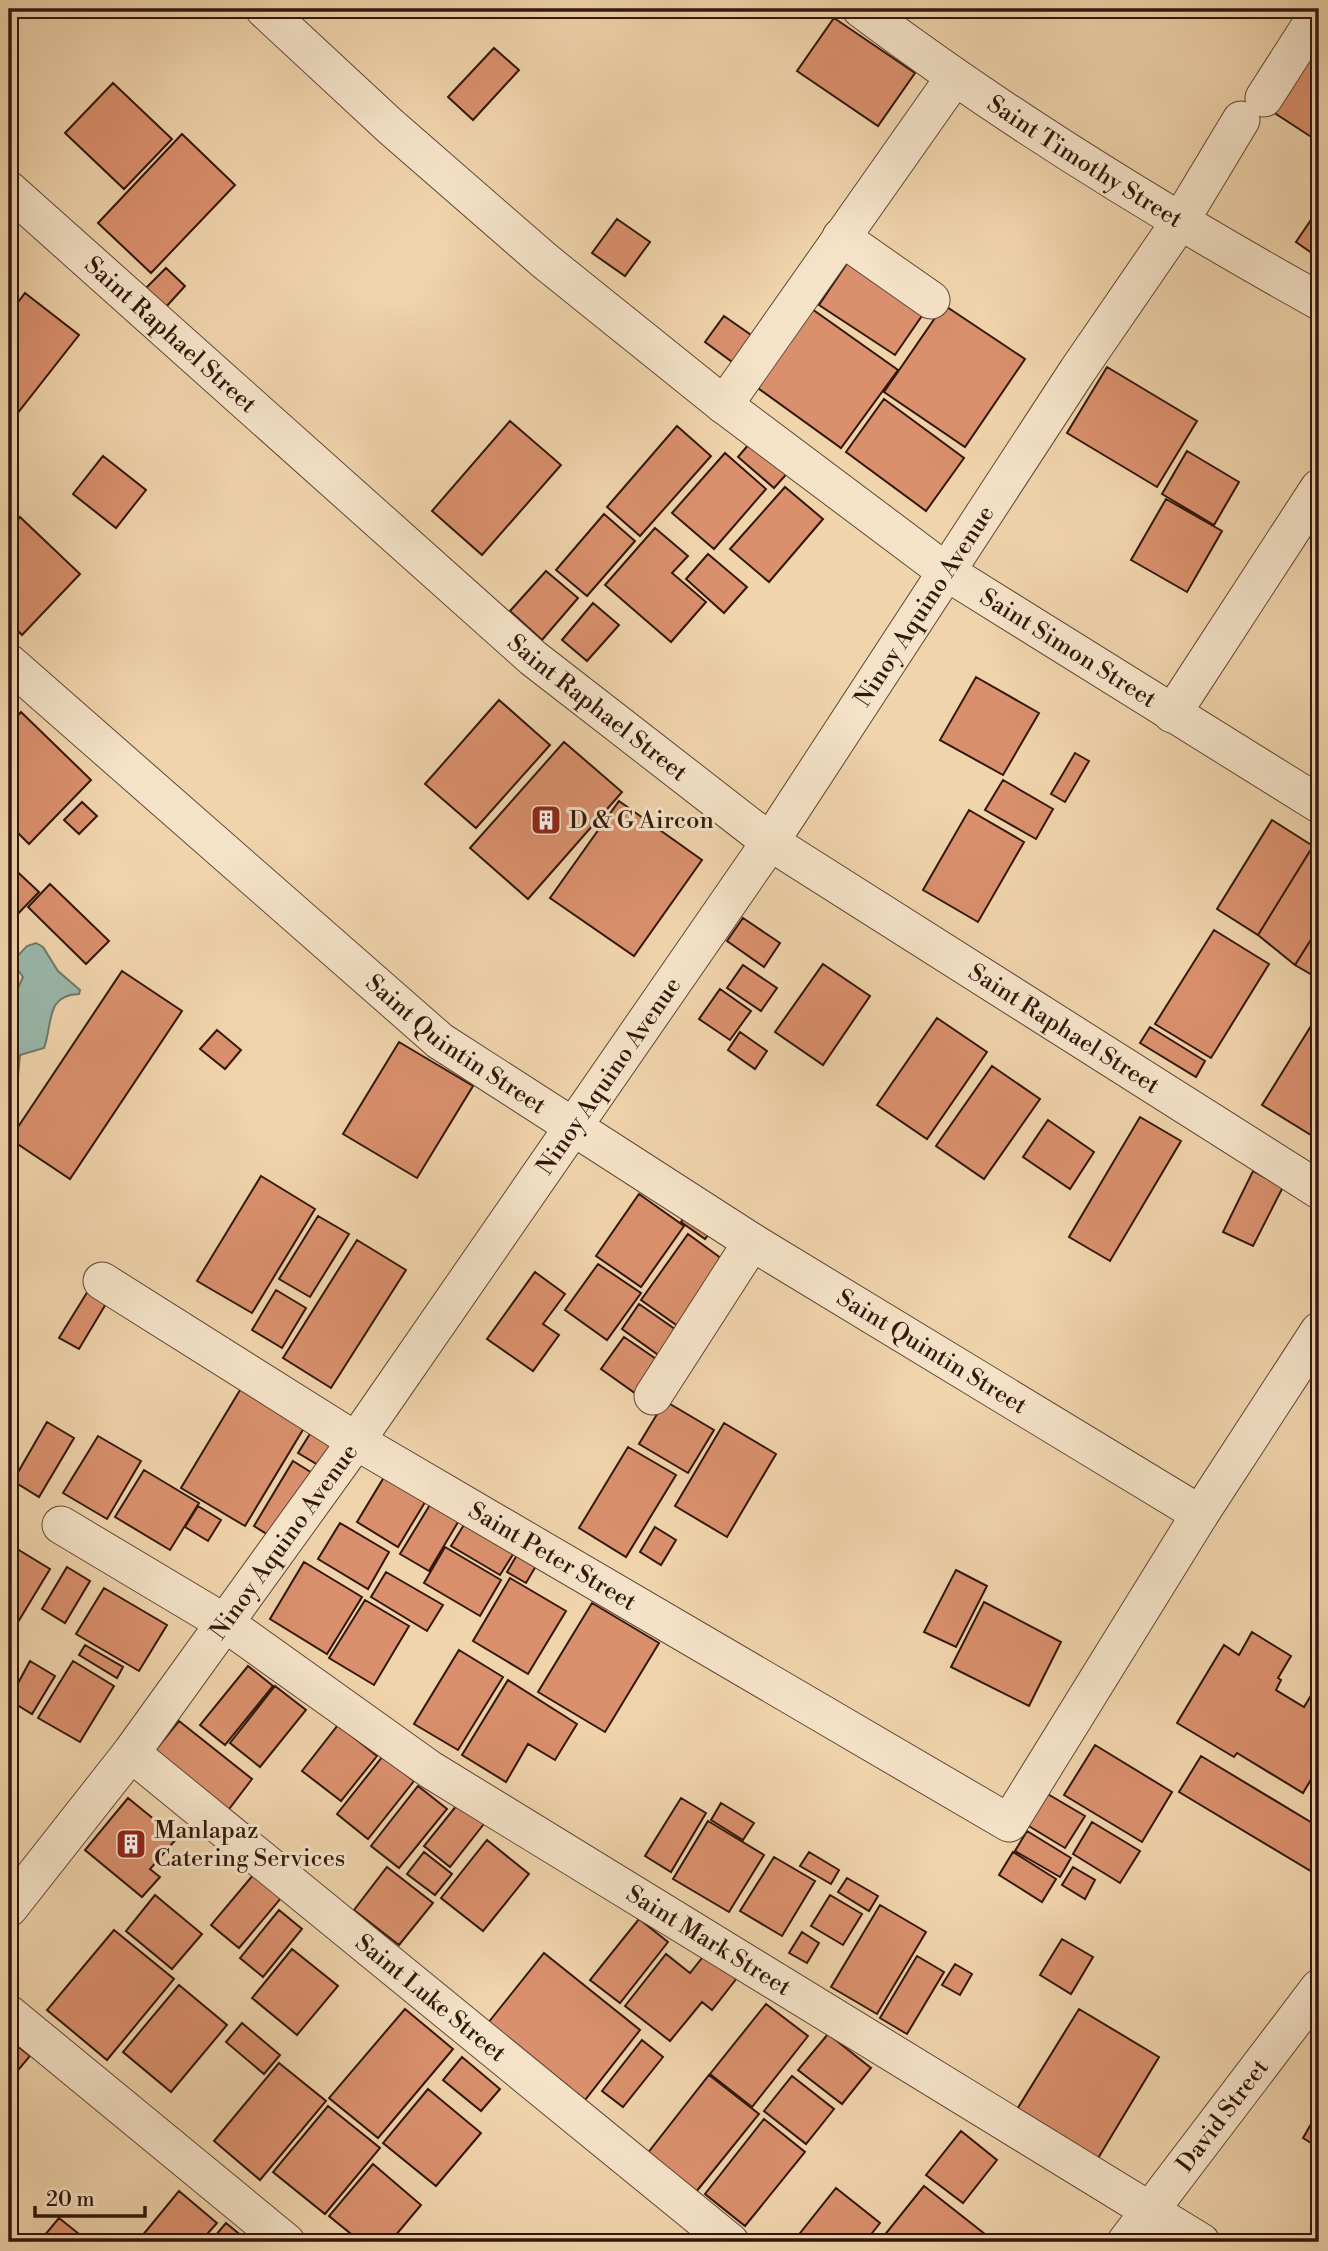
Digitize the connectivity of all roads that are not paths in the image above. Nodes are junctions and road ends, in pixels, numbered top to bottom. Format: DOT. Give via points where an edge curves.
graph roads {
  1 [pos="264,9"];
  2 [pos="861,9"];
  3 [pos="1319,12"];
  4 [pos="954,78"];
  5 [pos="9,190"];
  6 [pos="1179,223"];
  7 [pos="841,237"];
  8 [pos="931,300"];
  9 [pos="1319,301"];
  10 [pos="724,405"];
  11 [pos="1319,488"];
  12 [pos="945,571"];
  13 [pos="9,663"];
  14 [pos="1172,714"];
  15 [pos="1319,804"];
  16 [pos="770,842"];
  17 [pos="573,1125"];
  18 [pos="1319,1190"];
  19 [pos="752,1242"];
  20 [pos="102,1281"];
  21 [pos="1319,1331"];
  22 [pos="653,1396"];
  23 [pos="356,1441"];
  24 [pos="1200,1514"];
  25 [pos="61,1525"];
  26 [pos="226,1623"];
  27 [pos="131,1754"];
  28 [pos="9,1908"];
  29 [pos="1319,1988"];
  30 [pos="9,2014"];
  31 [pos="1152,2212"];
  32 [pos="286,2242"];
  33 [pos="730,2242"];
  34 [pos="1126,2242"];
  35 [pos="1201,2242"];
  1 -- 10 [label="street, Saint Simon Street" via="544,261"];
  2 -- 4 [label="street, Saint Timothy Street"];
  3 -- 6 [label="street, Ninoy Aquino Avenue"];
  4 -- 6 [label="street, Saint Timothy Street"];
  4 -- 7 [label="street"];
  5 -- 16 [label="street, Saint Raphael Street" via="533,658"];
  6 -- 9 [label="street, Saint Timothy Street"];
  6 -- 12 [label="street, Ninoy Aquino Avenue"];
  7 -- 8 [label="street"];
  7 -- 10 [label="street"];
  10 -- 12 [label="street, Saint Simon Street"];
  11 -- 14 [label="street"];
  12 -- 14 [label="street, Saint Simon Street"];
  12 -- 16 [label="street, Ninoy Aquino Avenue"];
  13 -- 17 [label="street, Saint Quintin Street" via="440,1041"];
  14 -- 15 [label="street, Saint Simon Street"];
  16 -- 17 [label="street, Ninoy Aquino Avenue"];
  16 -- 18 [label="street, Saint Raphael Street"];
  17 -- 19 [label="street, Saint Quintin Street"];
  17 -- 23 [label="street, Ninoy Aquino Avenue"];
  19 -- 22 [label="street"];
  19 -- 24 [label="street, Saint Quintin Street"];
  20 -- 23 [label="street, Saint Peter Street"];
  21 -- 24 [label="street"];
  23 -- 24 [label="street, Saint Peter Street" via="1009,1823"];
  23 -- 26 [label="street, Ninoy Aquino Avenue"];
  25 -- 26 [label="street, Saint Mark Street"];
  26 -- 27 [label="street, Ninoy Aquino Avenue"];
  26 -- 31 [label="street, Saint Mark Street" via="431,1770"];
  27 -- 28 [label="street, Ninoy Aquino Avenue"];
  27 -- 33 [label="street, Saint Luke Street"];
  29 -- 31 [label="street, David Street"];
  30 -- 32 [label="street"];
  31 -- 34 [label="street, David Street"];
  31 -- 35 [label="street, Saint Mark Street"];
}
